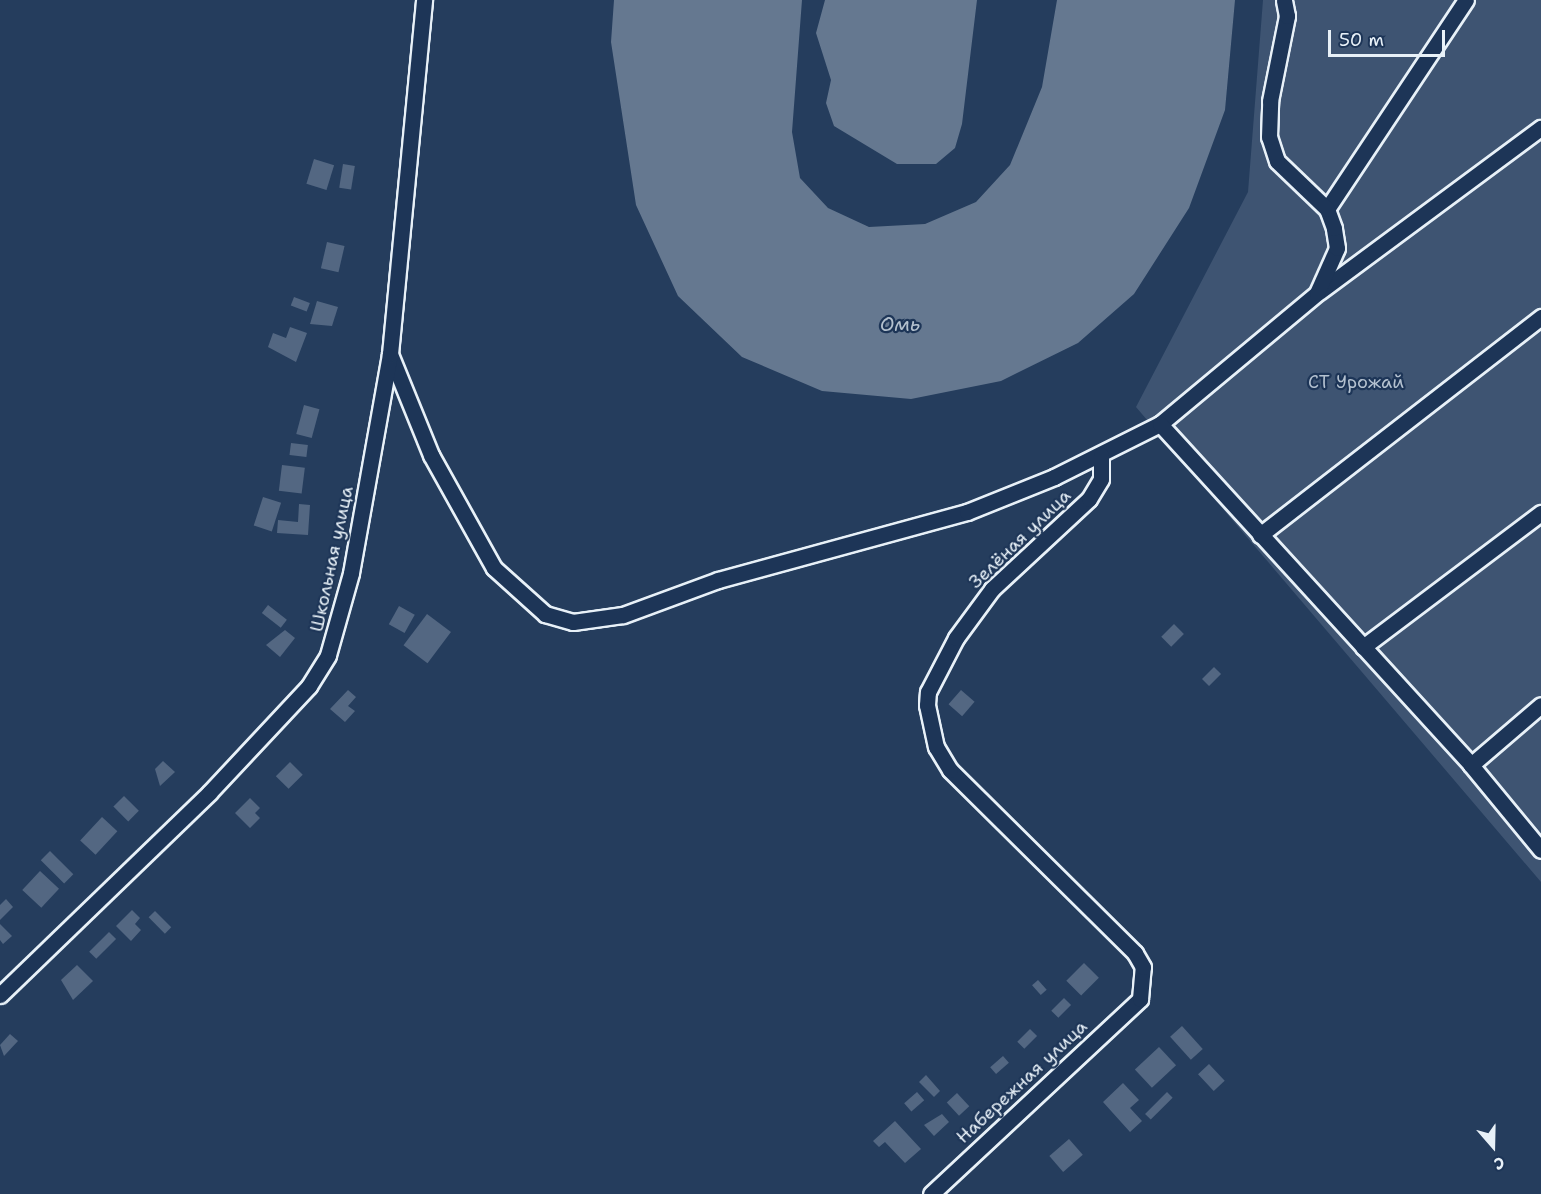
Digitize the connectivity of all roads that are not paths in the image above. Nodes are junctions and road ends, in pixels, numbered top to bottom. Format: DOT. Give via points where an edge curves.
graph roads {
  1 [pos="424,0"];
  2 [pos="1284,0"];
  3 [pos="1293,0"];
  4 [pos="1466,0"];
  5 [pos="1287,16"];
  6 [pos="1541,128"];
  7 [pos="1327,209"];
  8 [pos="1337,248"];
  9 [pos="1361,261"];
  10 [pos="1317,293"];
  11 [pos="1541,317"];
  12 [pos="390,354"];
  13 [pos="1160,424"];
  14 [pos="1101,455"];
  15 [pos="1541,513"];
  16 [pos="1260,535"];
  17 [pos="1363,647"];
  18 [pos="1541,705"];
  19 [pos="1471,765"];
  20 [pos="1541,850"];
  21 [pos="0,995"];
  22 [pos="1140,999"];
  23 [pos="931,1194"];
  1 -- 12 [label="street, Школьная улица"];
  2 -- 5 [label="street"];
  3 -- 5 [label="street"];
  4 -- 7 [label="street"];
  5 -- 7 [label="street" via="1270,101 1269,137 1277,161"];
  6 -- 9 [label="street"];
  7 -- 8 [label="street"];
  8 -- 9 [label="street"];
  8 -- 10 [label="street"];
  9 -- 10 [label="street"];
  10 -- 13 [label="street"];
  11 -- 16 [label="street"];
  12 -- 14 [label="street" via="431,455 494,568 546,614 573,622 622,615 718,580 967,512"];
  12 -- 21 [label="street, Школьная улица" via="351,573 328,656 309,686 209,793"];
  13 -- 14 [label="street"];
  13 -- 16 [label="street"];
  14 -- 22 [label="street, Зелёная улица" via="1101,479 1089,499 992,589 956,638 928,692 936,747 950,770 1135,953 1143,967"];
  15 -- 17 [label="street"];
  16 -- 17 [label="street"];
  17 -- 19 [label="street"];
  18 -- 19 [label="street"];
  19 -- 20 [label="street"];
  22 -- 23 [label="street, Набережная улица"];
}
